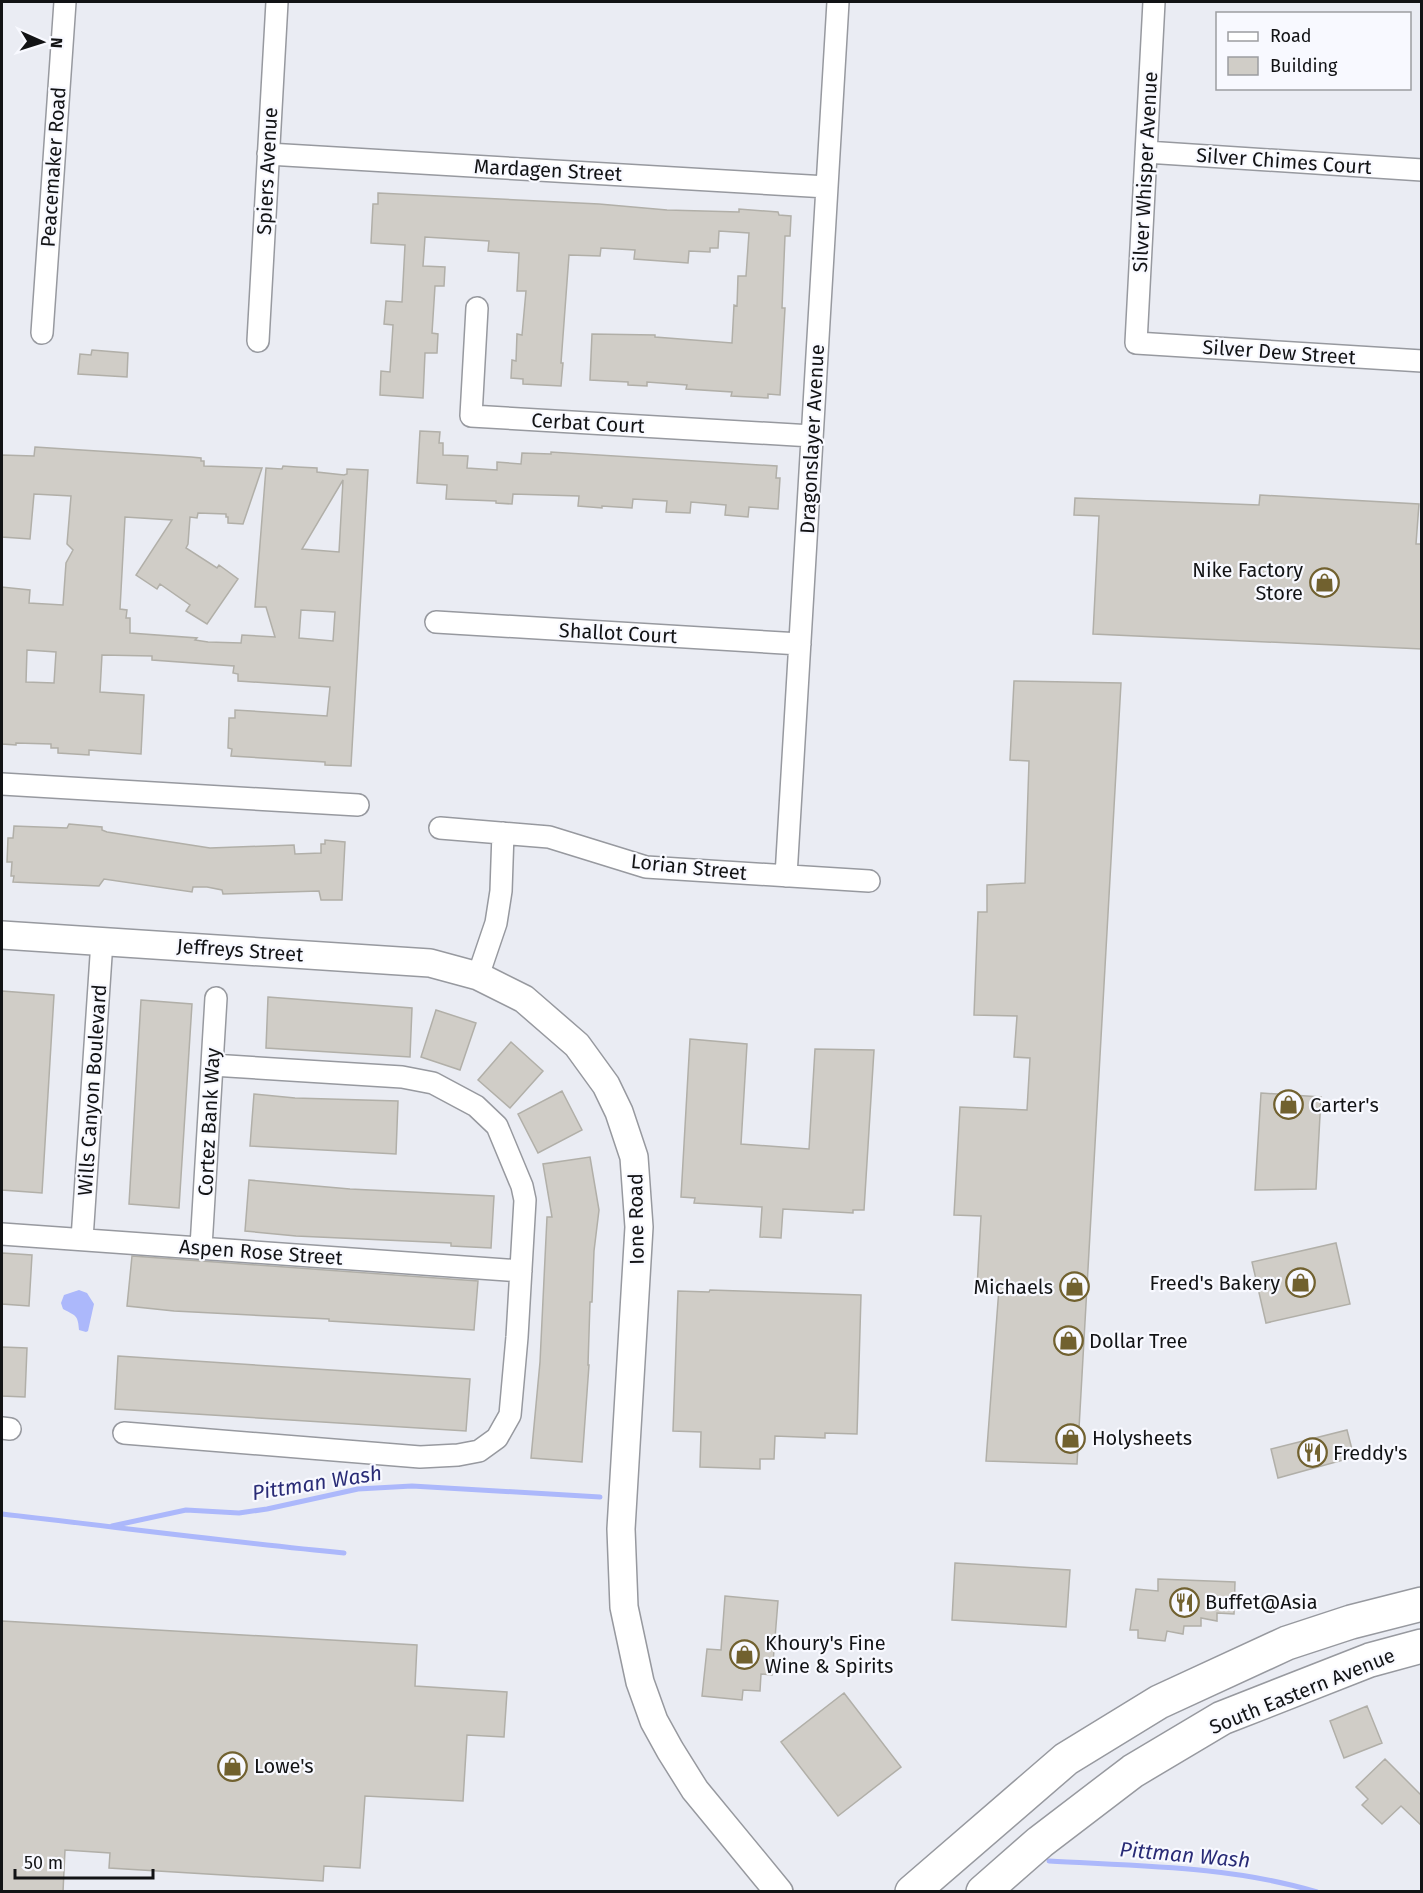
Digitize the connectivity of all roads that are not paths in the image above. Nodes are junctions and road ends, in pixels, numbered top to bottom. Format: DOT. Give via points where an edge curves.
graph roads {
  1 [pos="65,2"];
  2 [pos="277,2"];
  3 [pos="838,2"];
  4 [pos="1154,2"];
  5 [pos="1146,152"];
  6 [pos="268,154"];
  7 [pos="1422,170"];
  8 [pos="827,187"];
  9 [pos="477,308"];
  10 [pos="42,333"];
  11 [pos="258,341"];
  12 [pos="1136,343"];
  13 [pos="1422,361"];
  14 [pos="812,436"];
  15 [pos="436,622"];
  16 [pos="800,644"];
  17 [pos="2,784"];
  18 [pos="358,806"];
  19 [pos="440,828"];
  20 [pos="503,833"];
  21 [pos="786,876"];
  22 [pos="869,881"];
  23 [pos="2,935"];
  24 [pos="102,941"];
  25 [pos="478,976"];
  26 [pos="216,998"];
  27 [pos="212,1065"];
  28 [pos="2,1234"];
  29 [pos="82,1239"];
  30 [pos="201,1247"];
  31 [pos="521,1271"];
  32 [pos="124,1433"];
  33 [pos="1422,1604"];
  34 [pos="1422,1628"];
  35 [pos="1422,1646"];
  36 [pos="1222,1719"];
  37 [pos="779,1892"];
  38 [pos="912,1892"];
  39 [pos="983,1892"];
  1 -- 10 [label="street, Peacemaker Road"];
  2 -- 6 [label="street, Spiers Avenue"];
  3 -- 8 [label="street, Dragonslayer Avenue"];
  4 -- 5 [label="street, Silver Whisper Avenue"];
  5 -- 7 [label="street, Silver Chimes Court"];
  5 -- 12 [label="street, Silver Whisper Avenue"];
  6 -- 8 [label="street, Mardagen Street"];
  6 -- 11 [label="street, Spiers Avenue"];
  8 -- 14 [label="street, Dragonslayer Avenue"];
  9 -- 14 [label="street, Cerbat Court" via="471,416"];
  12 -- 13 [label="street, Silver Dew Street"];
  14 -- 16 [label="street, Dragonslayer Avenue"];
  15 -- 16 [label="street, Shallot Court"];
  16 -- 21 [label="street, Dragonslayer Avenue"];
  17 -- 18 [label="street"];
  19 -- 20 [label="street, Lorian Street"];
  20 -- 21 [label="street, Lorian Street" via="549,837 646,867"];
  20 -- 25 [label="street" via="496,923"];
  21 -- 22 [label="street, Lorian Street"];
  23 -- 24 [label="street, Jeffreys Street"];
  24 -- 25 [label="street, Jeffreys Street" via="430,963"];
  24 -- 29 [label="street, Wills Canyon Boulevard"];
  25 -- 37 [label="street, Ione Road" via="524,999 577,1045 606,1085 634,1157 639,1227 621,1529 624,1607 640,1682 654,1721 695,1791"];
  26 -- 27 [label="street, Cortez Bank Way"];
  27 -- 30 [label="street, Cortez Bank Way"];
  27 -- 31 [label="street" via="402,1077 433,1083 476,1106 497,1125 522,1186 525,1200"];
  28 -- 29 [label="street, Aspen Rose Street"];
  29 -- 30 [label="street, Aspen Rose Street"];
  30 -- 31 [label="street, Aspen Rose Street"];
  31 -- 32 [label="street" via="510,1415 497,1438 479,1451 420,1457"];
  33 -- 38 [label="main road" via="1287,1643 1159,1702 1066,1760"];
  34 -- 36 [label="main road" via="1246,1693"];
  35 -- 36 [label="main road, South Eastern Avenue" via="1370,1660"];
  36 -- 39 [label="main road, South Eastern Avenue" via="1133,1772 1040,1842"];
}
